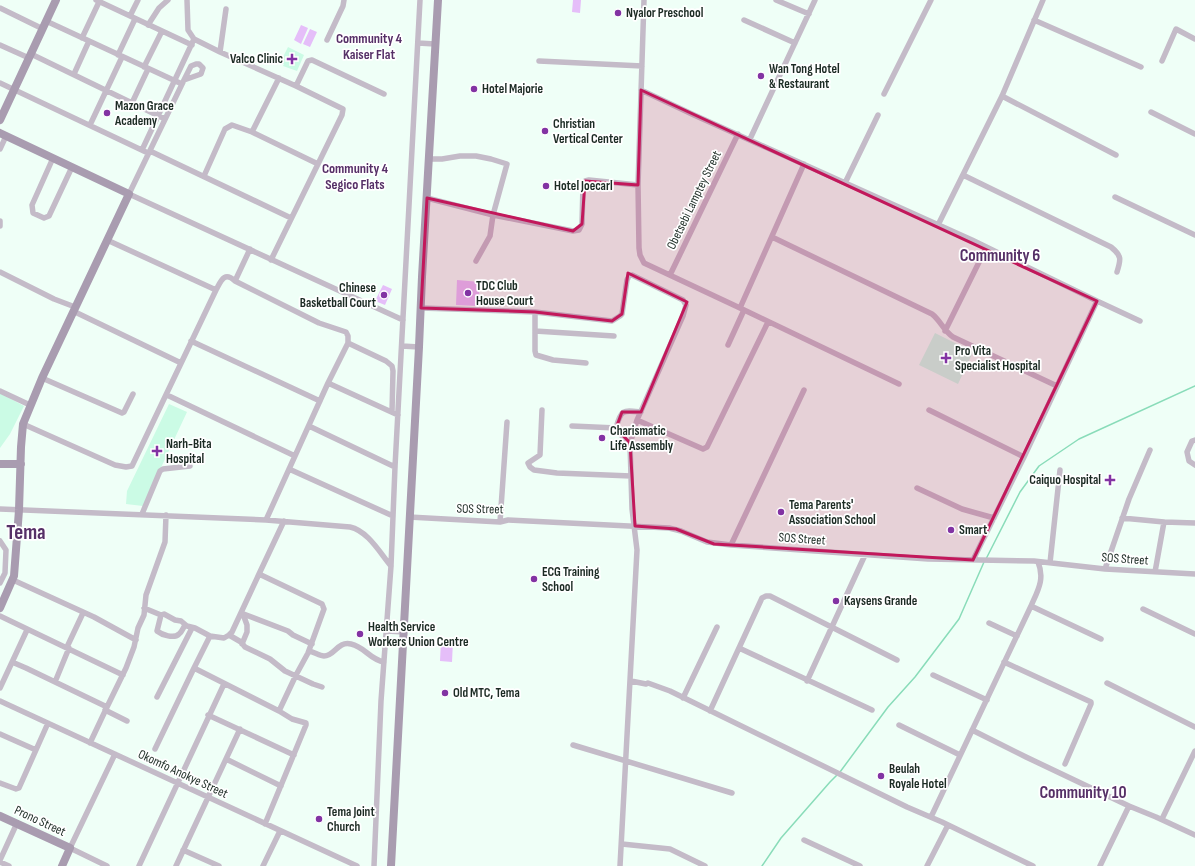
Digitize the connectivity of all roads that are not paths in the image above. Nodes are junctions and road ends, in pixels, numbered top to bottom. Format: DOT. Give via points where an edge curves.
graph roads {
  1 [pos="56,0"];
  2 [pos="138,0"];
  3 [pos="168,0"];
  4 [pos="187,0"];
  5 [pos="344,0"];
  6 [pos="420,0"];
  7 [pos="438,0"];
  8 [pos="644,0"];
  9 [pos="776,0"];
  10 [pos="815,0"];
  11 [pos="931,0"];
  12 [pos="1043,0"];
  13 [pos="98,1"];
  14 [pos="0,8"];
  15 [pos="226,9"];
  16 [pos="809,14"];
  17 [pos="130,16"];
  18 [pos="135,19"];
  19 [pos="744,20"];
  20 [pos="1034,20"];
  21 [pos="44,25"];
  22 [pos="148,25"];
  23 [pos="162,31"];
  24 [pos="82,38"];
  25 [pos="1195,39"];
  26 [pos="326,40"];
  27 [pos="89,41"];
  28 [pos="193,42"];
  29 [pos="418,43"];
  30 [pos="795,43"];
  31 [pos="435,44"];
  32 [pos="0,45"];
  33 [pos="220,52"];
  34 [pos="30,56"];
  35 [pos="120,56"];
  36 [pos="539,61"];
  37 [pos="1162,61"];
  38 [pos="642,66"];
  39 [pos="1141,67"];
  40 [pos="146,68"];
  41 [pos="74,74"];
  42 [pos="279,78"];
  43 [pos="175,81"];
  44 [pos="0,83"];
  45 [pos="296,86"];
  46 [pos="14,90"];
  47 [pos="107,90"];
  48 [pos="641,90"];
  49 [pos="384,94"];
  50 [pos="884,94"];
  51 [pos="1002,96"];
  52 [pos="132,103"];
  53 [pos="1151,112"];
  54 [pos="878,115"];
  55 [pos="159,116"];
  56 [pos="165,119"];
  57 [pos="0,120"];
  58 [pos="90,125"];
  59 [pos="252,132"];
  60 [pos="738,134"];
  61 [pos="1195,134"];
  62 [pos="3,135"];
  63 [pos="750,139"];
  64 [pos="0,149"];
  65 [pos="142,150"];
  66 [pos="149,152"];
  67 [pos="1116,155"];
  68 [pos="53,158"];
  69 [pos="429,159"];
  70 [pos="318,164"];
  71 [pos="804,164"];
  72 [pos="72,167"];
  73 [pos="963,175"];
  74 [pos="204,176"];
  75 [pos="845,183"];
  76 [pos="638,185"];
  77 [pos="129,194"];
  78 [pos="1115,197"];
  79 [pos="427,198"];
  80 [pos="493,215"];
  81 [pos="292,218"];
  82 [pos="0,221"];
  83 [pos="938,225"];
  84 [pos="0,226"];
  85 [pos="1195,235"];
  86 [pos="772,237"];
  87 [pos="107,240"];
  88 [pos="986,248"];
  89 [pos="250,249"];
  90 [pos="271,260"];
  91 [pos="476,261"];
  92 [pos="0,272"];
  93 [pos="1117,272"];
  94 [pos="670,275"];
  95 [pos="235,281"];
  96 [pos="216,290"];
  97 [pos="1098,301"];
  98 [pos="421,308"];
  99 [pos="74,309"];
  100 [pos="742,309"];
  101 [pos="535,312"];
  102 [pos="403,320"];
  103 [pos="1140,321"];
  104 [pos="768,322"];
  105 [pos="535,331"];
  106 [pos="945,331"];
  107 [pos="614,336"];
  108 [pos="191,341"];
  109 [pos="348,343"];
  110 [pos="728,345"];
  111 [pos="402,346"];
  112 [pos="419,347"];
  113 [pos="181,363"];
  114 [pos="586,363"];
  115 [pos="42,378"];
  116 [pos="328,383"];
  117 [pos="899,384"];
  118 [pos="1057,386"];
  119 [pos="804,390"];
  120 [pos="0,391"];
  121 [pos="133,394"];
  122 [pos="167,395"];
  123 [pos="320,401"];
  124 [pos="30,405"];
  125 [pos="542,410"];
  126 [pos="929,410"];
  127 [pos="392,412"];
  128 [pos="641,412"];
  129 [pos="398,415"];
  130 [pos="637,420"];
  131 [pos="507,422"];
  132 [pos="23,424"];
  133 [pos="308,426"];
  134 [pos="572,426"];
  135 [pos="616,428"];
  136 [pos="1195,440"];
  137 [pos="630,442"];
  138 [pos="1150,450"];
  139 [pos="294,456"];
  140 [pos="1024,457"];
  141 [pos="0,464"];
  142 [pos="20,464"];
  143 [pos="1195,465"];
  144 [pos="190,466"];
  145 [pos="395,467"];
  146 [pos="289,470"];
  147 [pos="1060,470"];
  148 [pos="631,476"];
  149 [pos="917,488"];
  150 [pos="0,508"];
  151 [pos="19,510"];
  152 [pos="142,514"];
  153 [pos="166,515"];
  154 [pos="393,516"];
  155 [pos="409,517"];
  156 [pos="994,518"];
  157 [pos="1122,518"];
  158 [pos="266,520"];
  159 [pos="284,521"];
  160 [pos="500,522"];
  161 [pos="1164,522"];
  162 [pos="1195,523"];
  163 [pos="635,526"];
  164 [pos="0,541"];
  165 [pos="731,545"];
  166 [pos="865,554"];
  167 [pos="973,560"];
  168 [pos="1038,562"];
  169 [pos="1050,563"];
  170 [pos="391,566"];
  171 [pos="1104,569"];
  172 [pos="1155,572"];
  173 [pos="259,574"];
  174 [pos="1195,574"];
  175 [pos="13,580"];
  176 [pos="0,583"];
  177 [pos="1031,606"];
  178 [pos="0,608"];
  179 [pos="144,608"];
  180 [pos="1143,609"];
  181 [pos="83,613"];
  182 [pos="242,613"];
  183 [pos="161,615"];
  184 [pos="0,616"];
  185 [pos="989,623"];
  186 [pos="185,625"];
  187 [pos="831,626"];
  188 [pos="717,627"];
  189 [pos="192,628"];
  190 [pos="27,630"];
  191 [pos="387,631"];
  192 [pos="404,632"];
  193 [pos="1195,634"];
  194 [pos="229,635"];
  195 [pos="210,636"];
  196 [pos="1017,636"];
  197 [pos="1101,639"];
  198 [pos="136,640"];
  199 [pos="242,644"];
  200 [pos="312,644"];
  201 [pos="68,648"];
  202 [pos="739,648"];
  203 [pos="309,651"];
  204 [pos="898,660"];
  205 [pos="12,662"];
  206 [pos="384,662"];
  207 [pos="1004,662"];
  208 [pos="194,668"];
  209 [pos="123,675"];
  210 [pos="296,675"];
  211 [pos="933,675"];
  212 [pos="807,680"];
  213 [pos="631,681"];
  214 [pos="55,682"];
  215 [pos="224,684"];
  216 [pos="1107,684"];
  217 [pos="322,687"];
  218 [pos="0,688"];
  219 [pos="157,697"];
  220 [pos="683,698"];
  221 [pos="987,700"];
  222 [pos="0,701"];
  223 [pos="106,708"];
  224 [pos="710,710"];
  225 [pos="872,710"];
  226 [pos="279,711"];
  227 [pos="208,715"];
  228 [pos="127,721"];
  229 [pos="48,723"];
  230 [pos="899,725"];
  231 [pos="1195,727"];
  232 [pos="240,729"];
  233 [pos="972,730"];
  234 [pos="0,734"];
  235 [pos="90,743"];
  236 [pos="573,746"];
  237 [pos="156,749"];
  238 [pos="36,750"];
  239 [pos="1195,751"];
  240 [pos="115,754"];
  241 [pos="294,755"];
  242 [pos="960,755"];
  243 [pos="226,759"];
  244 [pos="627,762"];
  245 [pos="1065,764"];
  246 [pos="0,783"];
  247 [pos="177,783"];
  248 [pos="281,786"];
  249 [pos="732,793"];
  250 [pos="208,798"];
  251 [pos="1129,806"];
  252 [pos="0,816"];
  253 [pos="931,817"];
  254 [pos="1162,820"];
  255 [pos="16,823"];
  256 [pos="265,824"];
  257 [pos="948,825"];
  258 [pos="280,831"];
  259 [pos="1195,835"];
  260 [pos="804,840"];
  261 [pos="622,844"];
  262 [pos="70,848"];
  263 [pos="183,850"];
  264 [pos="0,861"];
  265 [pos="9,866"];
  266 [pos="62,866"];
  267 [pos="107,866"];
  268 [pos="139,866"];
  269 [pos="176,866"];
  270 [pos="219,866"];
  271 [pos="263,866"];
  272 [pos="357,866"];
  273 [pos="374,866"];
  274 [pos="391,866"];
  275 [pos="620,866"];
  276 [pos="705,866"];
  277 [pos="860,866"];
  278 [pos="927,866"];
  279 [pos="1033,866"];
  280 [pos="1100,866"];
  1 -- 21 [label="main road"];
  2 -- 17 [label="street"];
  3 -- 22 [label="street" via="159,8"];
  4 -- 28 [label="street" via="188,30"];
  5 -- 26 [label="street"];
  6 -- 29 [label="street"];
  7 -- 31 [label="main road"];
  8 -- 38 [label="street"];
  9 -- 16 [label="street"];
  10 -- 16 [label="street"];
  11 -- 50 [label="street"];
  12 -- 20 [label="street"];
  13 -- 17 [label="street"];
  13 -- 24 [label="street"];
  14 -- 21 [label="street"];
  15 -- 33 [label="street"];
  16 -- 30 [label="street"];
  17 -- 18 [label="street"];
  18 -- 22 [label="street"];
  18 -- 35 [label="street"];
  19 -- 30 [label="street"];
  20 -- 39 [label="street"];
  20 -- 51 [label="street"];
  21 -- 24 [label="street"];
  21 -- 34 [label="main road"];
  22 -- 23 [label="street"];
  23 -- 28 [label="street"];
  23 -- 40 [label="street"];
  24 -- 27 [label="street"];
  25 -- 37 [label="street" via="1176,29"];
  27 -- 35 [label="street"];
  27 -- 41 [label="street"];
  28 -- 33 [label="street"];
  28 -- 43 [label="street"];
  29 -- 31 [label="street"];
  29 -- 102 [label="street"];
  30 -- 63 [label="street"];
  31 -- 69 [label="main road"];
  32 -- 34 [label="street"];
  33 -- 42 [label="street"];
  34 -- 41 [label="street"];
  34 -- 46 [label="main road"];
  35 -- 40 [label="street"];
  35 -- 47 [label="street"];
  36 -- 38 [label="street"];
  38 -- 48 [label="street"];
  40 -- 43 [label="street"];
  40 -- 52 [label="street"];
  41 -- 47 [label="street"];
  42 -- 45 [label="street"];
  42 -- 59 [label="street"];
  43 -- 55 [label="street"];
  43 -- 56 [label="street" via="183,82"];
  44 -- 46 [label="street"];
  45 -- 49 [label="street" via="308,61 312,60"];
  45 -- 70 [label="street" via="342,110 342,115"];
  46 -- 57 [label="main road"];
  46 -- 58 [label="street"];
  47 -- 52 [label="street"];
  47 -- 58 [label="street"];
  48 -- 60 [label="street"];
  48 -- 76 [label="street"];
  51 -- 67 [label="street"];
  51 -- 73 [label="street"];
  52 -- 55 [label="street"];
  53 -- 61 [label="street"];
  54 -- 75 [label="street"];
  55 -- 56 [label="street"];
  55 -- 65 [label="street"];
  56 -- 66 [label="street"];
  58 -- 65 [label="street"];
  59 -- 70 [label="street"];
  59 -- 74 [label="street" via="235,125 227,127"];
  60 -- 63 [label="street"];
  60 -- 94 [label="street, Obetsebi Lamptey Street"];
  62 -- 64 [label="street"];
  62 -- 68 [label="main road"];
  63 -- 71 [label="street"];
  65 -- 66 [label="street"];
  66 -- 74 [label="street"];
  66 -- 77 [label="street"];
  68 -- 72 [label="main road"];
  68 -- 72 [label="street" via="32,205 33,213 40,217 49,216"];
  69 -- 79 [label="main road"];
  69 -- 80 [label="street" via="476,156 507,164"];
  70 -- 81 [label="street"];
  71 -- 75 [label="street"];
  71 -- 86 [label="street"];
  72 -- 77 [label="main road"];
  73 -- 83 [label="street"];
  73 -- 93 [label="street" via="1111,248 1118,253 1120,260"];
  74 -- 81 [label="street"];
  75 -- 83 [label="street"];
  76 -- 80 [label="street" via="585,181 582,224 575,231"];
  76 -- 94 [label="street" via="640,255 646,264"];
  77 -- 87 [label="main road"];
  77 -- 89 [label="street"];
  78 -- 85 [label="street"];
  79 -- 80 [label="street"];
  79 -- 98 [label="main road"];
  80 -- 91 [label="street" via="490,236"];
  81 -- 90 [label="street"];
  82 -- 84 [label="street"];
  83 -- 88 [label="street"];
  86 -- 100 [label="street"];
  86 -- 106 [label="street" via="932,314"];
  87 -- 96 [label="street"];
  87 -- 99 [label="main road"];
  88 -- 97 [label="street"];
  88 -- 106 [label="street"];
  89 -- 90 [label="street"];
  89 -- 95 [label="street"];
  90 -- 102 [label="street"];
  92 -- 99 [label="street"];
  94 -- 100 [label="street"];
  95 -- 96 [label="street" via="230,277 223,278"];
  95 -- 109 [label="street" via="319,322 346,332"];
  96 -- 108 [label="street"];
  97 -- 103 [label="street"];
  97 -- 118 [label="street"];
  98 -- 101 [label="street"];
  98 -- 112 [label="main road"];
  99 -- 113 [label="street"];
  99 -- 115 [label="main road"];
  100 -- 104 [label="street"];
  100 -- 110 [label="street"];
  101 -- 105 [label="street"];
  101 -- 128 [label="street" via="612,321 622,314 627,280 632,275 683,300 686,305 683,316"];
  102 -- 111 [label="street"];
  104 -- 117 [label="street"];
  104 -- 130 [label="street" via="707,448 703,449"];
  105 -- 107 [label="street"];
  105 -- 114 [label="street" via="534,352 538,356"];
  106 -- 118 [label="street"];
  108 -- 113 [label="street"];
  108 -- 123 [label="street"];
  109 -- 116 [label="street"];
  109 -- 127 [label="street" via="392,366"];
  111 -- 112 [label="street"];
  111 -- 129 [label="street"];
  112 -- 155 [label="main road"];
  113 -- 122 [label="street"];
  115 -- 121 [label="street" via="122,413"];
  115 -- 124 [label="main road"];
  116 -- 123 [label="street"];
  116 -- 127 [label="street"];
  118 -- 140 [label="street"];
  119 -- 165 [label="street"];
  120 -- 124 [label="street"];
  122 -- 132 [label="street" via="131,467 115,465"];
  122 -- 139 [label="street"];
  123 -- 133 [label="street"];
  124 -- 132 [label="main road"];
  125 -- 148 [label="street" via="540,456 528,463 534,470"];
  126 -- 140 [label="street"];
  127 -- 129 [label="street"];
  128 -- 130 [label="street"];
  128 -- 135 [label="street" via="622,412"];
  129 -- 145 [label="street"];
  130 -- 137 [label="street"];
  131 -- 160 [label="street"];
  132 -- 142 [label="main road"];
  133 -- 139 [label="street"];
  133 -- 145 [label="street"];
  134 -- 135 [label="street"];
  135 -- 137 [label="street" via="625,440"];
  136 -- 143 [label="street" via="1187,452 1189,461"];
  137 -- 148 [label="street"];
  138 -- 157 [label="street"];
  139 -- 146 [label="street"];
  140 -- 156 [label="street"];
  141 -- 142 [label="main road"];
  142 -- 151 [label="main road"];
  144 -- 152 [label="street" via="160,471"];
  145 -- 154 [label="street"];
  146 -- 154 [label="street"];
  146 -- 158 [label="street"];
  147 -- 169 [label="street"];
  148 -- 163 [label="street"];
  149 -- 156 [label="street" via="962,509"];
  150 -- 151 [label="street"];
  151 -- 152 [label="street"];
  151 -- 175 [label="main road"];
  152 -- 153 [label="street"];
  153 -- 158 [label="street"];
  153 -- 179 [label="street" via="166,542 146,595"];
  154 -- 170 [label="street"];
  155 -- 160 [label="street, SOS Street"];
  155 -- 192 [label="main road"];
  156 -- 167 [label="street"];
  157 -- 161 [label="street"];
  157 -- 171 [label="street"];
  158 -- 159 [label="street"];
  159 -- 170 [label="street" via="354,528 366,536"];
  159 -- 173 [label="street"];
  160 -- 163 [label="street, SOS Street" via="508,520"];
  161 -- 162 [label="street"];
  161 -- 172 [label="street"];
  163 -- 165 [label="street, SOS Street" via="676,529 703,541"];
  163 -- 213 [label="street" via="637,550"];
  164 -- 176 [label="street" via="6,550 5,573"];
  165 -- 166 [label="street, SOS Street"];
  166 -- 167 [label="street, SOS Street"];
  166 -- 187 [label="street"];
  167 -- 168 [label="street, SOS Street"];
  168 -- 169 [label="street, SOS Street"];
  168 -- 177 [label="street" via="1042,578"];
  169 -- 171 [label="street, SOS Street"];
  170 -- 191 [label="street"];
  171 -- 172 [label="street, SOS Street"];
  172 -- 174 [label="street, SOS Street"];
  173 -- 182 [label="street"];
  173 -- 200 [label="street" via="322,604 324,609"];
  175 -- 178 [label="main road"];
  175 -- 181 [label="street"];
  177 -- 196 [label="street"];
  177 -- 197 [label="street"];
  179 -- 183 [label="street"];
  179 -- 198 [label="street"];
  180 -- 193 [label="street"];
  181 -- 198 [label="street"];
  181 -- 201 [label="street"];
  182 -- 194 [label="street"];
  182 -- 199 [label="street" via="247,632"];
  182 -- 200 [label="street" via="288,631"];
  183 -- 186 [label="street" via="181,621"];
  183 -- 186 [label="street" via="157,631 161,634 176,636"];
  184 -- 190 [label="street"];
  185 -- 196 [label="street"];
  186 -- 189 [label="street"];
  187 -- 202 [label="street" via="766,596 762,598"];
  187 -- 204 [label="street"];
  187 -- 212 [label="street"];
  188 -- 220 [label="street"];
  189 -- 195 [label="street"];
  189 -- 219 [label="street"];
  190 -- 201 [label="street"];
  190 -- 205 [label="street"];
  191 -- 192 [label="street"];
  191 -- 206 [label="street"];
  192 -- 274 [label="main road"];
  194 -- 195 [label="street" via="224,638"];
  194 -- 199 [label="street"];
  195 -- 208 [label="street"];
  196 -- 207 [label="street"];
  198 -- 209 [label="street"];
  199 -- 210 [label="street"];
  200 -- 203 [label="street"];
  201 -- 209 [label="street"];
  201 -- 214 [label="street"];
  202 -- 212 [label="street"];
  202 -- 224 [label="street"];
  203 -- 206 [label="street" via="324,656 337,647 351,644 359,646 376,660"];
  203 -- 210 [label="street"];
  205 -- 214 [label="street"];
  205 -- 218 [label="street"];
  206 -- 273 [label="street"];
  207 -- 221 [label="street"];
  207 -- 245 [label="street" via="1091,702"];
  208 -- 215 [label="street"];
  208 -- 237 [label="street"];
  209 -- 223 [label="street"];
  210 -- 217 [label="street"];
  210 -- 226 [label="street"];
  211 -- 221 [label="street"];
  212 -- 225 [label="street"];
  213 -- 220 [label="street" via="648,683"];
  213 -- 244 [label="street"];
  214 -- 223 [label="street"];
  215 -- 226 [label="street"];
  215 -- 227 [label="street"];
  216 -- 231 [label="street"];
  220 -- 224 [label="street"];
  221 -- 233 [label="street"];
  222 -- 229 [label="street, Okomfo Anokye Street"];
  223 -- 228 [label="street"];
  223 -- 235 [label="street"];
  224 -- 253 [label="street" via="907,808"];
  226 -- 241 [label="street" via="306,724"];
  227 -- 232 [label="street"];
  227 -- 247 [label="street"];
  229 -- 235 [label="street, Okomfo Anokye Street"];
  229 -- 238 [label="street"];
  230 -- 242 [label="street"];
  232 -- 241 [label="street"];
  232 -- 243 [label="street"];
  233 -- 242 [label="street"];
  233 -- 251 [label="street"];
  234 -- 238 [label="street"];
  235 -- 240 [label="street, Okomfo Anokye Street"];
  236 -- 244 [label="street"];
  238 -- 246 [label="street" via="18,788 14,789"];
  239 -- 254 [label="street"];
  240 -- 247 [label="street, Okomfo Anokye Street"];
  240 -- 262 [label="street"];
  241 -- 248 [label="street"];
  242 -- 253 [label="street"];
  243 -- 248 [label="street"];
  243 -- 250 [label="street"];
  244 -- 249 [label="street"];
  244 -- 261 [label="street"];
  247 -- 250 [label="street, Okomfo Anokye Street"];
  247 -- 268 [label="street"];
  248 -- 256 [label="street"];
  250 -- 256 [label="street, Okomfo Anokye Street"];
  250 -- 263 [label="street"];
  251 -- 254 [label="street"];
  251 -- 280 [label="street"];
  252 -- 255 [label="main road, Prono Street"];
  253 -- 257 [label="street"];
  254 -- 259 [label="street"];
  255 -- 262 [label="main road, Prono Street"];
  255 -- 264 [label="street"];
  256 -- 258 [label="street, Okomfo Anokye Street"];
  257 -- 278 [label="street"];
  257 -- 279 [label="street"];
  258 -- 271 [label="street"];
  258 -- 272 [label="street, Okomfo Anokye Street"];
  260 -- 277 [label="street"];
  261 -- 275 [label="street"];
  261 -- 276 [label="street" via="670,849"];
  262 -- 266 [label="main road"];
  262 -- 267 [label="street"];
  263 -- 269 [label="street"];
  263 -- 270 [label="street"];
  264 -- 265 [label="street"];
}
